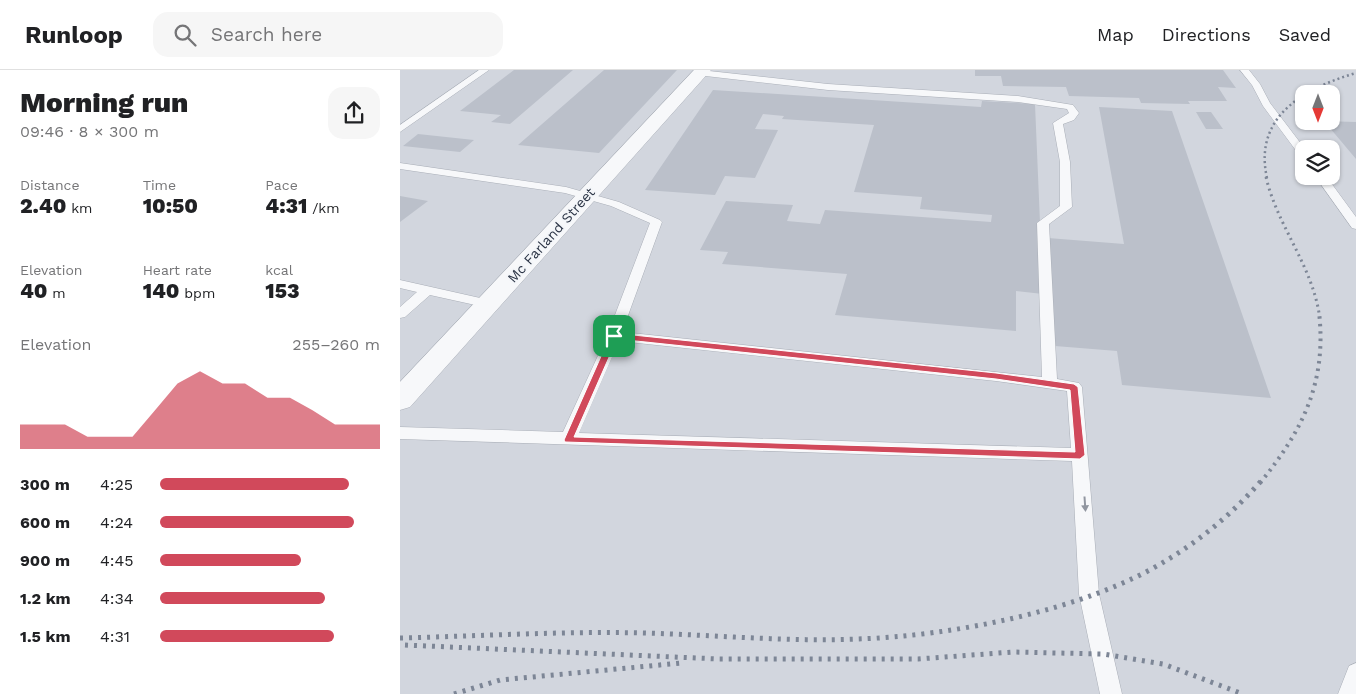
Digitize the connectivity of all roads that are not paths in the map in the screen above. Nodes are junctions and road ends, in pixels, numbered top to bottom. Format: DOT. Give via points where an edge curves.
graph roads {
  1 [pos="485,70"];
  2 [pos="757,70"];
  3 [pos="1244,70"];
  4 [pos="701,71"];
  5 [pos="747,79"];
  6 [pos="400,129"];
  7 [pos="1295,142"];
  8 [pos="400,166"];
  9 [pos="1327,185"];
  10 [pos="588,195"];
  11 [pos="1356,225"];
  12 [pos="400,284"];
  13 [pos="427,290"];
  14 [pos="489,304"];
  15 [pos="400,314"];
  16 [pos="614,336"];
  17 [pos="1050,383"];
  18 [pos="400,400"];
  19 [pos="400,433"];
  20 [pos="568,440"];
  21 [pos="1080,455"];
  22 [pos="1356,673"];
  23 [pos="1111,694"];
  24 [pos="1349,694"];
  1 -- 6 [label="lane"];
  2 -- 5 [label="lane"];
  3 -- 7 [label="lane"];
  4 -- 5 [label="lane"];
  4 -- 10 [label="street, Mc Farland Street"];
  5 -- 17 [label="lane" via="1018,99 1070,106 1074,113 1072,118 1058,123 1065,162 1066,208 1043,223"];
  8 -- 10 [label="lane"];
  9 -- 11 [label="lane"];
  10 -- 14 [label="street, Mc Farland Street"];
  10 -- 16 [label="lane" via="656,222"];
  12 -- 13 [label="lane"];
  13 -- 14 [label="lane"];
  13 -- 15 [label="lane"];
  14 -- 18 [label="street, Mc Farland Street"];
  16 -- 17 [label="lane"];
  16 -- 20 [label="lane"];
  17 -- 21 [label="lane" via="1074,387"];
  19 -- 20 [label="lane"];
  20 -- 21 [label="lane"];
  21 -- 23 [label="lane, one-way" via="1089,594"];
  22 -- 24 [label="lane"];
}
